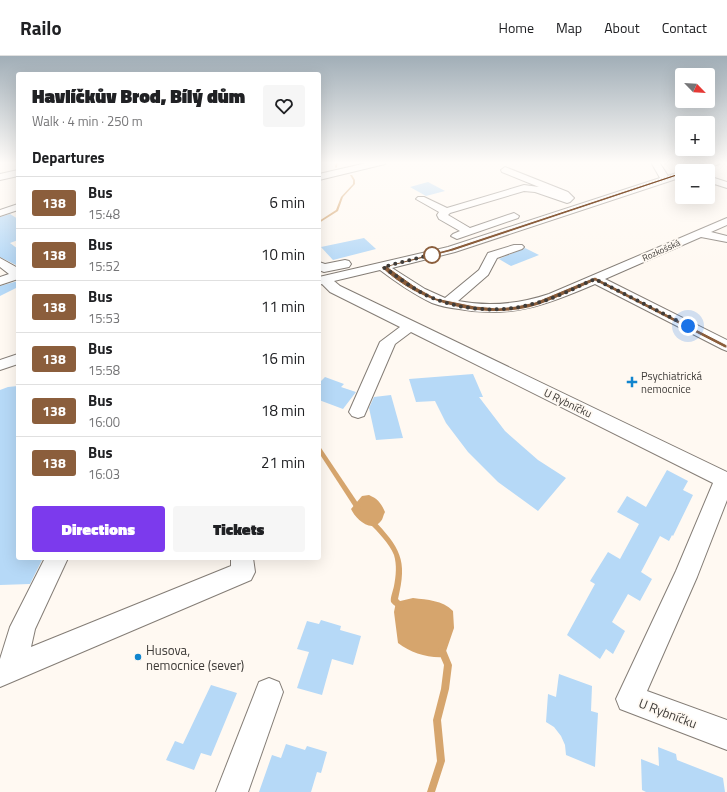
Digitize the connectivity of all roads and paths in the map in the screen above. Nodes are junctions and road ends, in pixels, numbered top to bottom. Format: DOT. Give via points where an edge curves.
graph roads {
  1 [pos="496,196"];
  2 [pos="557,196"];
  3 [pos="568,196"];
  4 [pos="614,196"];
  5 [pos="421,199"];
  6 [pos="567,200"];
  7 [pos="551,205"];
  8 [pos="586,206"];
  9 [pos="16,208"];
  10 [pos="446,211"];
  11 [pos="0,213"];
  12 [pos="521,214"];
  13 [pos="727,221"];
  14 [pos="468,231"];
  15 [pos="700,233"];
  16 [pos="727,239"];
  17 [pos="446,246"];
  18 [pos="518,247"];
  19 [pos="0,262"];
  20 [pos="383,267"];
  21 [pos="16,273"];
  22 [pos="322,274"];
  23 [pos="16,275"];
  24 [pos="595,279"];
  25 [pos="0,281"];
  26 [pos="448,303"];
  27 [pos="411,326"];
  28 [pos="727,346"];
  29 [pos="16,360"];
  30 [pos="0,365"];
  31 [pos="358,412"];
  32 [pos="726,480"];
  33 [pos="55,560"];
  34 [pos="242,565"];
  35 [pos="6,670"];
  36 [pos="269,692"];
  37 [pos="727,735"];
  38 [pos="232,792"];
  1 -- 10 [label="street"];
  2 -- 6 [label="street"];
  3 -- 6 [label="street"];
  4 -- 8 [label="street"];
  5 -- 10 [label="street"];
  6 -- 7 [label="street"];
  6 -- 8 [label="street"];
  8 -- 17 [label="street"];
  9 -- 11 [label="street"];
  10 -- 14 [label="street" via="442,217"];
  12 -- 14 [label="street"];
  13 -- 15 [label="street, Rozkošská"];
  14 -- 17 [label="street"];
  15 -- 16 [label="street"];
  15 -- 24 [label="street, Rozkošská"];
  17 -- 20 [label="street"];
  17 -- 22 [label="street"];
  18 -- 26 [label="street" via="492,256 484,272"];
  19 -- 21 [label="street"];
  20 -- 22 [label="street"];
  20 -- 26 [label="street, Rozkošská" via="414,288"];
  22 -- 27 [label="street, U Rybníčku" via="335,289"];
  23 -- 25 [label="street"];
  24 -- 26 [label="street, Rozkošská" via="542,301 516,308 498,310"];
  24 -- 28 [label="street"];
  27 -- 31 [label="street" via="388,342"];
  27 -- 32 [label="street, U Rybníčku"];
  29 -- 30 [label="street"];
  32 -- 37 [label="street, U Rybníčku" via="630,699"];
  33 -- 35 [label="street" via="22,626"];
  34 -- 35 [label="street"];
  36 -- 38 [label="street"];
}
